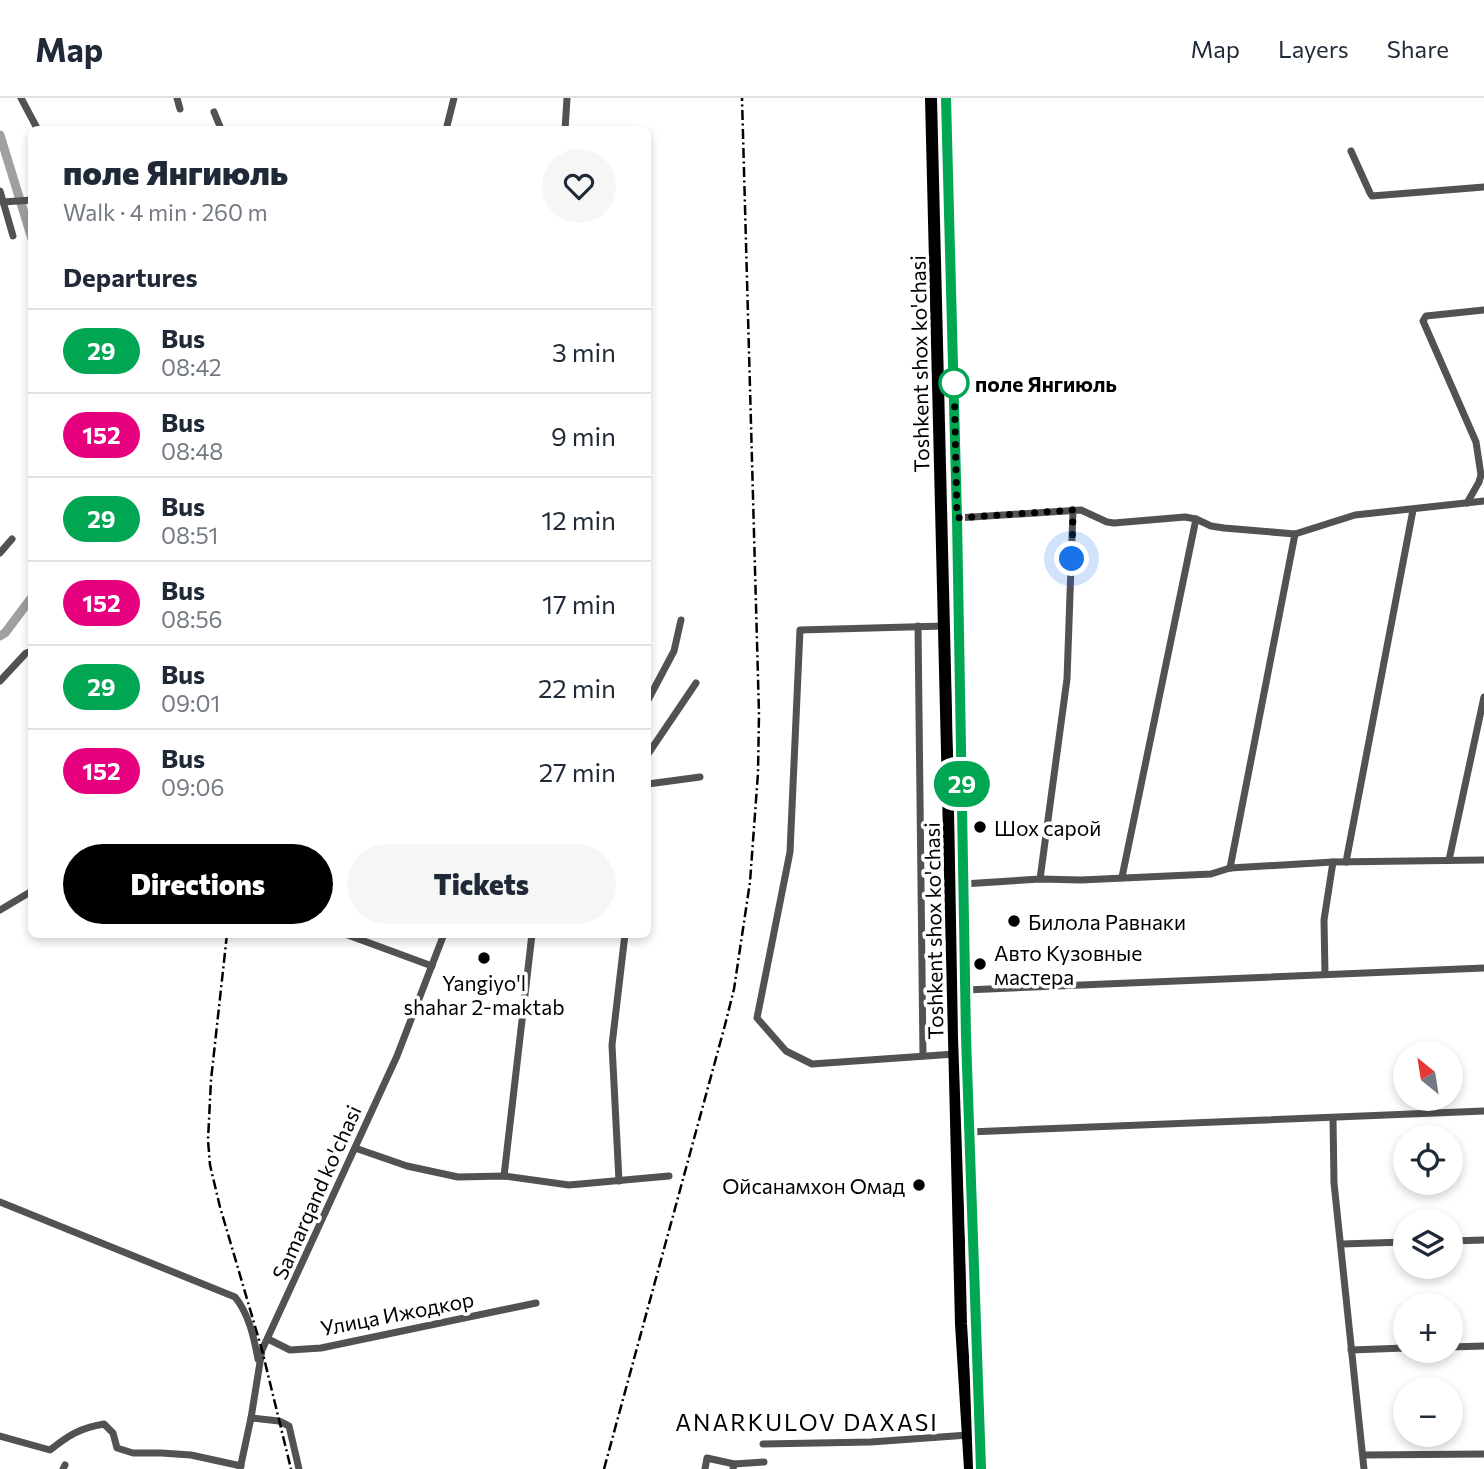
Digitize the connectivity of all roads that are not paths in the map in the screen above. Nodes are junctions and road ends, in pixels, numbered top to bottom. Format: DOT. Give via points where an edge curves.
graph roads {
  1 [pos="21,98"];
  2 [pos="177,98"];
  3 [pos="454,98"];
  4 [pos="567,98"];
  5 [pos="932,98"];
  6 [pos="946,98"];
  7 [pos="180,108"];
  8 [pos="214,112"];
  9 [pos="36,126"];
  10 [pos="220,126"];
  11 [pos="447,126"];
  12 [pos="565,126"];
  13 [pos="1351,151"];
  14 [pos="1484,187"];
  15 [pos="0,191"];
  16 [pos="28,200"];
  17 [pos="3,202"];
  18 [pos="13,236"];
  19 [pos="1484,310"];
  20 [pos="1484,501"];
  21 [pos="1467,503"];
  22 [pos="1073,510"];
  23 [pos="1413,510"];
  24 [pos="957,518"];
  25 [pos="1196,519"];
  26 [pos="1295,534"];
  27 [pos="12,539"];
  28 [pos="0,553"];
  29 [pos="681,620"];
  30 [pos="918,626"];
  31 [pos="944,626"];
  32 [pos="28,652"];
  33 [pos="0,681"];
  34 [pos="695,683"];
  35 [pos="651,694"];
  36 [pos="1484,697"];
  37 [pos="651,749"];
  38 [pos="700,777"];
  39 [pos="651,784"];
  40 [pos="1450,860"];
  41 [pos="1484,860"];
  42 [pos="1333,862"];
  43 [pos="1346,862"];
  44 [pos="1230,868"];
  45 [pos="1122,877"];
  46 [pos="1040,879"];
  47 [pos="964,884"];
  48 [pos="28,893"];
  49 [pos="0,910"];
  50 [pos="958,929"];
  51 [pos="356,938"];
  52 [pos="442,938"];
  53 [pos="532,938"];
  54 [pos="624,938"];
  55 [pos="432,966"];
  56 [pos="1484,968"];
  57 [pos="1325,974"];
  58 [pos="965,990"];
  59 [pos="955,1054"];
  60 [pos="923,1056"];
  61 [pos="1484,1111"];
  62 [pos="1333,1118"];
  63 [pos="969,1132"];
  64 [pos="355,1148"];
  65 [pos="505,1176"];
  66 [pos="669,1176"];
  67 [pos="619,1181"];
  68 [pos="0,1202"];
  69 [pos="1484,1240"];
  70 [pos="1463,1241"];
  71 [pos="1393,1242"];
  72 [pos="1342,1244"];
  73 [pos="536,1303"];
  74 [pos="268,1339"];
  75 [pos="1484,1346"];
  76 [pos="1463,1347"];
  77 [pos="1393,1348"];
  78 [pos="1351,1350"];
  79 [pos="260,1365"];
  80 [pos="251,1418"];
  81 [pos="968,1435"];
  82 [pos="0,1436"];
  83 [pos="763,1444"];
  84 [pos="1484,1454"];
  85 [pos="1363,1455"];
  86 [pos="764,1462"];
  87 [pos="733,1467"];
  88 [pos="240,1468"];
  89 [pos="299,1469"];
  90 [pos="705,1469"];
  91 [pos="970,1469"];
  92 [pos="981,1469"];
  93 [pos="1364,1469"];
  1 -- 9 [label="street"];
  2 -- 7 [label="street"];
  3 -- 11 [label="street"];
  4 -- 12 [label="street"];
  5 -- 31 [label="main road, Toshkent shox ko'chasi"];
  6 -- 24 [label="main road, Toshkent shox ko'chasi"];
  8 -- 10 [label="street"];
  13 -- 14 [label="street" via="1372,196"];
  15 -- 17 [label="street"];
  16 -- 17 [label="street"];
  17 -- 18 [label="street"];
  19 -- 21 [label="street" via="1426,316 1423,321 1475,442 1481,475"];
  20 -- 21 [label="street"];
  21 -- 23 [label="street"];
  22 -- 24 [label="street"];
  22 -- 25 [label="street" via="1114,523"];
  22 -- 46 [label="street" via="1067,679"];
  23 -- 26 [label="street" via="1355,514"];
  23 -- 43 [label="street"];
  24 -- 47 [label="main road, Toshkent shox ko'chasi"];
  25 -- 26 [label="street" via="1224,528"];
  25 -- 45 [label="street"];
  26 -- 44 [label="street"];
  27 -- 28 [label="street"];
  29 -- 35 [label="street" via="674,651"];
  30 -- 31 [label="street"];
  30 -- 60 [label="street"];
  30 -- 60 [label="street" via="800,630 790,852 757,1018 786,1051 812,1064"];
  31 -- 50 [label="main road, Toshkent shox ko'chasi"];
  32 -- 33 [label="street"];
  34 -- 37 [label="street"];
  36 -- 40 [label="street"];
  38 -- 39 [label="street"];
  40 -- 41 [label="street"];
  40 -- 43 [label="street"];
  42 -- 43 [label="street"];
  42 -- 44 [label="street"];
  42 -- 57 [label="street" via="1324,920"];
  44 -- 45 [label="street" via="1211,874"];
  45 -- 46 [label="street"];
  46 -- 47 [label="street"];
  47 -- 50 [label="main road, Toshkent shox ko'chasi"];
  48 -- 49 [label="street"];
  50 -- 58 [label="main road, Toshkent shox ko'chasi"];
  50 -- 59 [label="main road, Toshkent shox ko'chasi"];
  51 -- 55 [label="street"];
  52 -- 55 [label="street, Samarqand ko'chasi"];
  53 -- 65 [label="street"];
  54 -- 67 [label="street" via="611,1045"];
  55 -- 64 [label="street, Samarqand ko'chasi"];
  56 -- 57 [label="street"];
  57 -- 58 [label="street"];
  58 -- 63 [label="main road, Toshkent shox ko'chasi"];
  59 -- 60 [label="street"];
  59 -- 81 [label="main road, Toshkent shox ko'chasi"];
  61 -- 62 [label="street"];
  62 -- 63 [label="street"];
  62 -- 72 [label="street" via="1334,1183"];
  63 -- 92 [label="main road, Toshkent shox ko'chasi"];
  64 -- 65 [label="street" via="458,1177"];
  64 -- 74 [label="street, Samarqand ko'chasi"];
  65 -- 67 [label="street" via="569,1185"];
  66 -- 67 [label="street"];
  68 -- 79 [label="street" via="235,1297 243,1306"];
  69 -- 70 [label="street"];
  71 -- 72 [label="street"];
  72 -- 78 [label="street"];
  73 -- 74 [label="street, Улица Ижодкор" via="321,1348 290,1350"];
  74 -- 79 [label="street, Samarqand ko'chasi"];
  75 -- 76 [label="street"];
  77 -- 78 [label="street"];
  78 -- 85 [label="street"];
  79 -- 80 [label="street, Samarqand ko'chasi"];
  80 -- 88 [label="street, Samarqand ko'chasi"];
  80 -- 89 [label="street" via="289,1426"];
  81 -- 83 [label="street"];
  81 -- 91 [label="main road, Toshkent shox ko'chasi"];
  82 -- 88 [label="street" via="50,1450 70,1434 104,1423 117,1448 191,1455"];
  84 -- 85 [label="street"];
  85 -- 93 [label="street"];
  86 -- 87 [label="street"];
  87 -- 90 [label="street" via="707,1458"];
}
